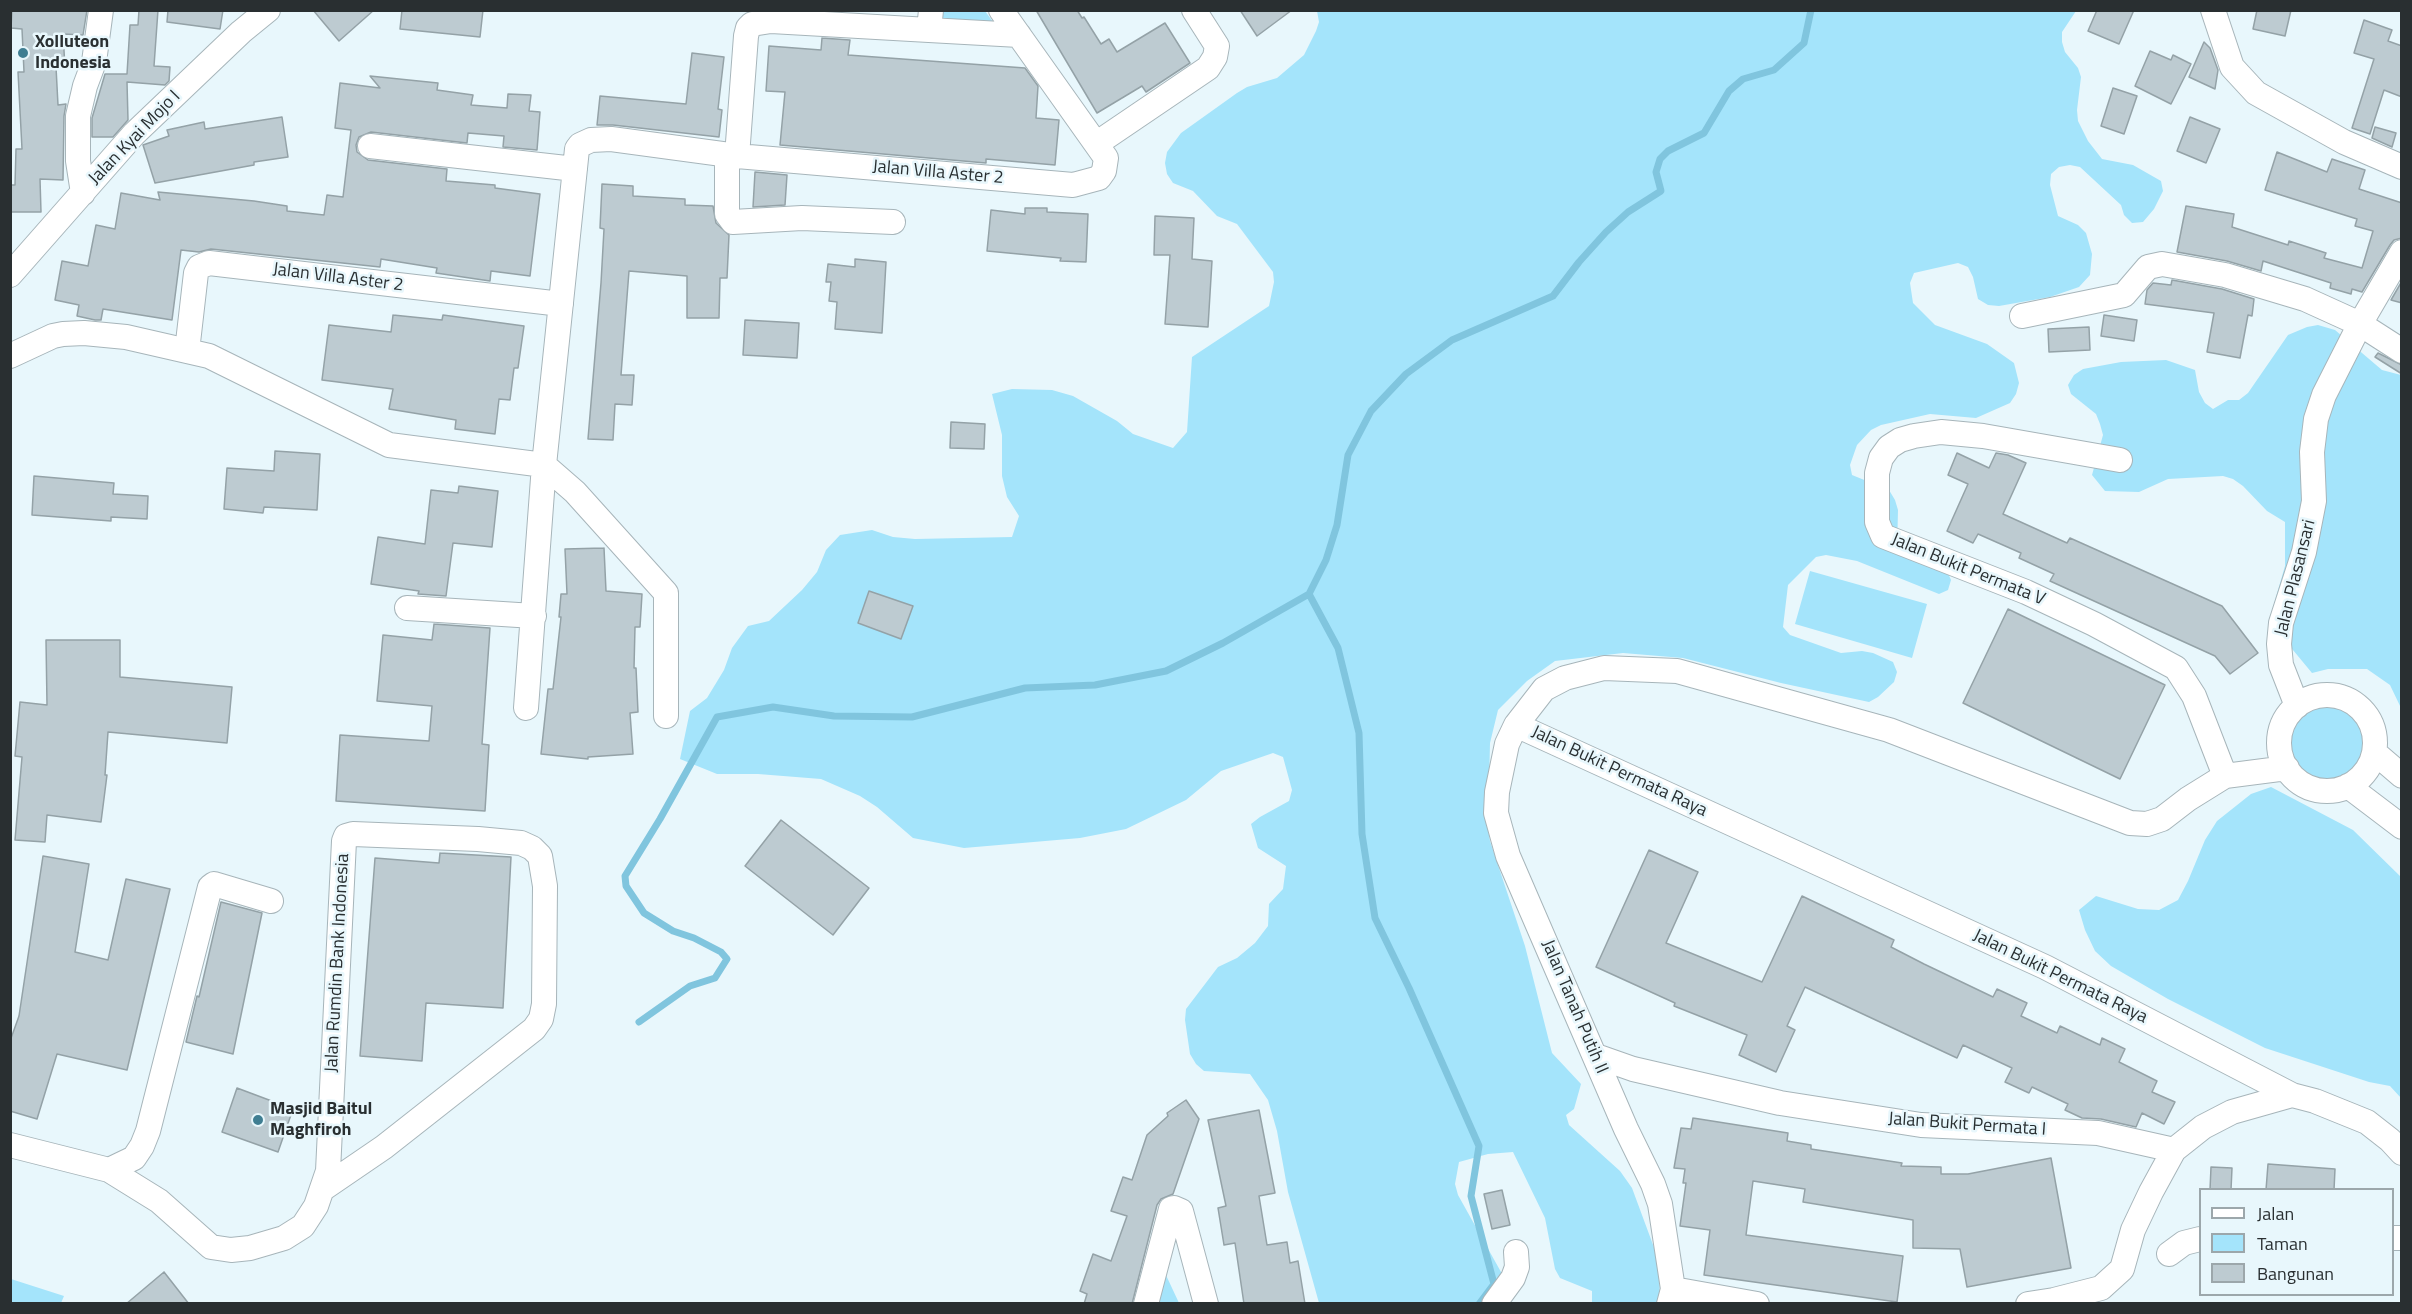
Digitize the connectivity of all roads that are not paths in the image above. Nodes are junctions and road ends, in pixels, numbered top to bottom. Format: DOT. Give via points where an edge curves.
graph roads {
  1 [pos="102,10"];
  2 [pos="268,10"];
  3 [pos="1001,10"];
  4 [pos="1194,10"];
  5 [pos="2213,10"];
  6 [pos="930,20"];
  7 [pos="1019,35"];
  8 [pos="1096,144"];
  9 [pos="370,146"];
  10 [pos="732,155"];
  11 [pos="2402,167"];
  12 [pos="575,168"];
  13 [pos="83,193"];
  14 [pos="893,222"];
  15 [pos="2402,252"];
  16 [pos="10,275"];
  17 [pos="561,304"];
  18 [pos="2022,316"];
  19 [pos="2360,324"];
  20 [pos="187,351"];
  21 [pos="2402,351"];
  22 [pos="10,356"];
  23 [pos="2120,460"];
  24 [pos="544,465"];
  25 [pos="407,608"];
  26 [pos="534,616"];
  27 [pos="2297,706"];
  28 [pos="526,708"];
  29 [pos="666,716"];
  30 [pos="1516,725"];
  31 [pos="2374,752"];
  32 [pos="2287,768"];
  33 [pos="2225,776"];
  34 [pos="2402,777"];
  35 [pos="2348,786"];
  36 [pos="2402,827"];
  37 [pos="271,901"];
  38 [pos="1596,1056"];
  39 [pos="2292,1095"];
  40 [pos="10,1144"];
  41 [pos="2175,1150"];
  42 [pos="2402,1153"];
  43 [pos="109,1170"];
  44 [pos="324,1188"];
  45 [pos="2199,1239"];
  46 [pos="1516,1252"];
  47 [pos="2169,1254"];
  48 [pos="1671,1296"];
  49 [pos="1146,1304"];
  50 [pos="1206,1304"];
  51 [pos="1494,1304"];
  52 [pos="1757,1304"];
  53 [pos="2028,1304"];
  1 -- 13 [label="street" via="94,62 78,116"];
  2 -- 13 [label="street, Jalan Kyai Mojo I" via="134,134"];
  3 -- 7 [label="street, Jalan Villa Aster 2"];
  4 -- 8 [label="street" via="1217,46 1208,68"];
  5 -- 11 [label="street" via="2232,67 2256,93 2344,142"];
  6 -- 7 [label="street"];
  6 -- 10 [label="street" via="752,24 745,46"];
  7 -- 8 [label="street, Jalan Villa Aster 2"];
  8 -- 10 [label="street, Jalan Villa Aster 2" via="1106,158 1104,171 1099,178 1073,185"];
  9 -- 12 [label="street"];
  10 -- 12 [label="street, Jalan Villa Aster 2" via="602,138 580,145"];
  10 -- 14 [label="street" via="728,214 733,222 802,218"];
  12 -- 17 [label="street, Jalan Villa Aster 2"];
  13 -- 16 [label="street, Jalan Kyai Mojo I"];
  15 -- 19 [label="street, Jalan Plasansari"];
  17 -- 20 [label="street, Jalan Villa Aster 2" via="209,263 196,273"];
  17 -- 24 [label="street, Jalan Villa Aster 2"];
  18 -- 19 [label="street" via="2124,295 2148,267 2162,264 2253,282 2305,299"];
  19 -- 21 [label="street"];
  19 -- 27 [label="street, Jalan Plasansari" via="2316,419 2312,452 2314,501 2304,552 2281,623 2280,665"];
  20 -- 22 [label="street" via="126,337 84,333 53,336"];
  20 -- 24 [label="street" via="209,356 389,445"];
  23 -- 33 [label="street, Jalan Bukit Permata V" via="1983,436 1941,432 1914,436 1889,447 1881,458 1877,473 1877,522 1883,536 2025,592 2176,668 2194,696"];
  24 -- 26 [label="street, Jalan Villa Aster 2"];
  24 -- 29 [label="street" via="575,492 666,593"];
  25 -- 26 [label="street"];
  26 -- 28 [label="street, Jalan Villa Aster 2"];
  27 -- 31 [label="street" via="2321,696 2347,700 2367,718 2374,734"];
  27 -- 32 [label="street" via="2280,735 2281,755"];
  30 -- 33 [label="street, Jalan Bukit Permata Raya" via="1544,689 1566,678 1604,668 1677,671 1889,730 2130,823 2147,824 2162,819"];
  30 -- 38 [label="street, Jalan Tanah Putih II" via="1507,744 1496,813 1508,856"];
  30 -- 39 [label="street, Jalan Bukit Permata Raya" via="2045,967"];
  31 -- 34 [label="street"];
  31 -- 35 [label="street" via="2367,770"];
  32 -- 33 [label="street, Jalan Bukit Permata Raya"];
  32 -- 35 [label="street" via="2301,783 2314,789 2327,791"];
  35 -- 36 [label="street"];
  37 -- 43 [label="street" via="214,884 210,887 148,1131 134,1158"];
  38 -- 41 [label="street, Jalan Bukit Permata I" via="1633,1069 1780,1103 1921,1125 2098,1133"];
  38 -- 48 [label="street, Jalan Tanah Putih II" via="1660,1204"];
  39 -- 41 [label="street" via="2232,1112 2204,1127"];
  39 -- 42 [label="street, Jalan Bukit Permata Raya" via="2367,1122"];
  40 -- 43 [label="street, Jalan Rumdin Bank Indonesia"];
  41 -- 53 [label="street" via="2133,1230 2122,1269 2101,1288"];
  43 -- 44 [label="street, Jalan Rumdin Bank Indonesia" via="159,1201 211,1247 221,1249 250,1248 284,1238 303,1226"];
  44 -- 44 [label="street, Jalan Rumdin Bank Indonesia" via="346,836 478,839 521,843 532,848 540,856 545,886 541,1019 534,1029 384,1147"];
  45 -- 47 [label="street" via="2184,1243"];
  46 -- 51 [label="street" via="1513,1278"];
  48 -- 52 [label="street"];
  49 -- 50 [label="street" via="1174,1208 1181,1211"];
}
